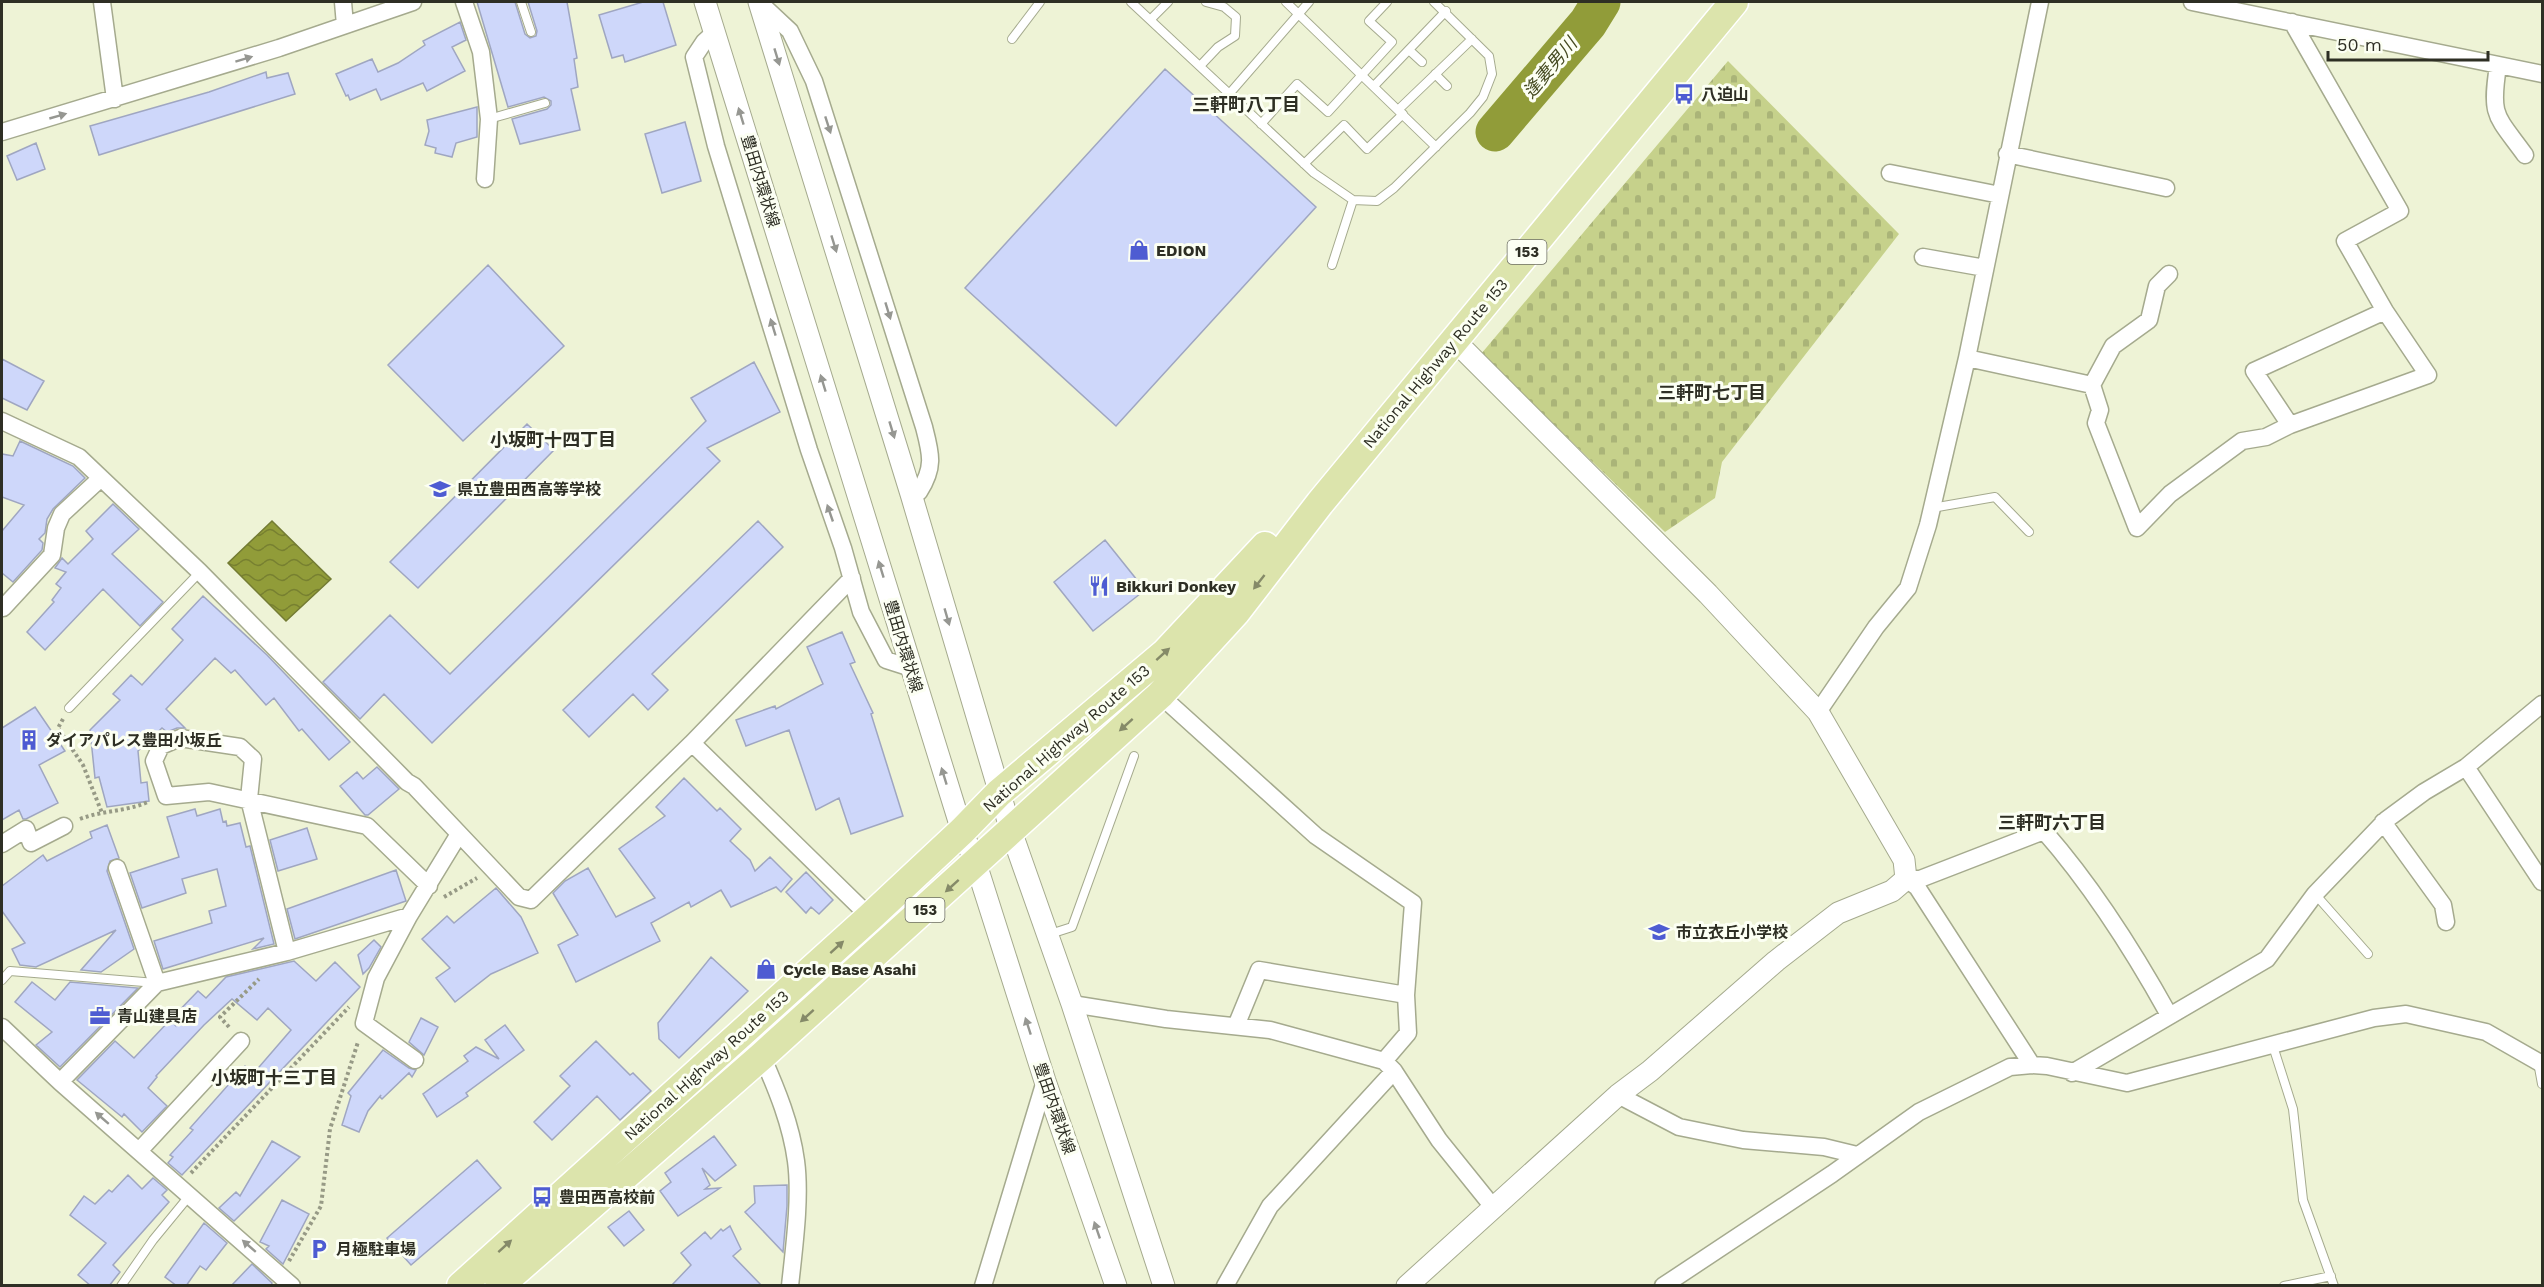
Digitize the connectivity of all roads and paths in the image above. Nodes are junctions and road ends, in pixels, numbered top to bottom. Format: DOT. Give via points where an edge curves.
graph roads {
  1 [pos="102,2"];
  2 [pos="343,2"];
  3 [pos="413,2"];
  4 [pos="464,2"];
  5 [pos="521,2"];
  6 [pos="705,2"];
  7 [pos="760,2"];
  8 [pos="1040,2"];
  9 [pos="1131,2"];
  10 [pos="1168,2"];
  11 [pos="1206,2"];
  12 [pos="1286,2"];
  13 [pos="1309,2"];
  14 [pos="1387,2"];
  15 [pos="1434,2"];
  16 [pos="1734,2"];
  17 [pos="2040,2"];
  18 [pos="2192,2"];
  19 [pos="1446,11"];
  20 [pos="1299,13"];
  21 [pos="1151,20"];
  22 [pos="2292,22"];
  23 [pos="345,24"];
  24 [pos="531,32"];
  25 [pos="715,32"];
  26 [pos="1012,39"];
  27 [pos="1473,39"];
  28 [pos="1409,50"];
  29 [pos="1422,62"];
  30 [pos="1200,66"];
  31 [pos="2498,66"];
  32 [pos="1435,74"];
  33 [pos="2542,74"];
  34 [pos="1362,75"];
  35 [pos="1374,86"];
  36 [pos="1447,86"];
  37 [pos="1230,93"];
  38 [pos="115,99"];
  39 [pos="545,103"];
  40 [pos="1400,112"];
  41 [pos="489,119"];
  42 [pos="1262,124"];
  43 [pos="2,132"];
  44 [pos="1436,147"];
  45 [pos="2007,154"];
  46 [pos="2525,155"];
  47 [pos="1304,164"];
  48 [pos="1890,173"];
  49 [pos="485,179"];
  50 [pos="2166,188"];
  51 [pos="2000,195"];
  52 [pos="1353,200"];
  53 [pos="1923,257"];
  54 [pos="1332,265"];
  55 [pos="1985,268"];
  56 [pos="2169,274"];
  57 [pos="2385,311"];
  58 [pos="1454,340"];
  59 [pos="1967,358"];
  60 [pos="2092,385"];
  61 [pos="2,421"];
  62 [pos="2290,425"];
  63 [pos="101,478"];
  64 [pos="911,494"];
  65 [pos="1320,503"];
  66 [pos="1932,508"];
  67 [pos="2029,531"];
  68 [pos="200,572"];
  69 [pos="852,578"];
  70 [pos="3,608"];
  71 [pos="911,668"];
  72 [pos="1161,695"];
  73 [pos="2541,707"];
  74 [pos="69,708"];
  75 [pos="1818,712"];
  76 [pos="692,742"];
  77 [pos="1134,756"];
  78 [pos="2466,767"];
  79 [pos="999,792"];
  80 [pos="166,796"];
  81 [pos="249,799"];
  82 [pos="102,813"];
  83 [pos="2383,822"];
  84 [pos="64,826"];
  85 [pos="962,831"];
  86 [pos="1011,831"];
  87 [pos="459,834"];
  88 [pos="2,844"];
  89 [pos="976,864"];
  90 [pos="117,868"];
  91 [pos="494,869"];
  92 [pos="1906,879"];
  93 [pos="2542,882"];
  94 [pos="429,886"];
  95 [pos="2315,894"];
  96 [pos="409,916"];
  97 [pos="870,917"];
  98 [pos="2446,922"];
  99 [pos="1047,935"];
  100 [pos="287,952"];
  101 [pos="2368,954"];
  102 [pos="376,978"];
  103 [pos="2,980"];
  104 [pos="157,983"];
  105 [pos="1406,995"];
  106 [pos="1072,1004"];
  107 [pos="2169,1015"];
  108 [pos="364,1023"];
  109 [pos="1236,1026"];
  110 [pos="2,1027"];
  111 [pos="241,1041"];
  112 [pos="2271,1043"];
  113 [pos="762,1056"];
  114 [pos="415,1060"];
  115 [pos="2540,1063"];
  116 [pos="2032,1065"];
  117 [pos="1389,1066"];
  118 [pos="2072,1073"];
  119 [pos="1046,1081"];
  120 [pos="60,1082"];
  121 [pos="2542,1084"];
  122 [pos="1618,1095"];
  123 [pos="140,1151"];
  124 [pos="1857,1155"];
  125 [pos="184,1190"];
  126 [pos="1493,1207"];
  127 [pos="2331,1276"];
  128 [pos="287,1280"];
  129 [pos="121,1286"];
  130 [pos="461,1286"];
  131 [pos="499,1286"];
  132 [pos="790,1286"];
  133 [pos="983,1286"];
  134 [pos="1116,1286"];
  135 [pos="1164,1286"];
  136 [pos="1225,1286"];
  137 [pos="1407,1286"];
  138 [pos="1664,1286"];
  139 [pos="2284,1286"];
  140 [pos="2334,1286"];
  1 -- 38 [label="street"];
  2 -- 23 [label="street"];
  3 -- 23 [label="street"];
  4 -- 41 [label="street" via="481,52"];
  5 -- 24 [label="lane"];
  6 -- 25 [label="street, 豊田内環状線"];
  7 -- 64 [label="street, one-way"];
  7 -- 64 [label="street, one-way" via="790,31 814,81 927,441 932,459 926,482 919,492"];
  8 -- 26 [label="lane"];
  9 -- 21 [label="lane"];
  10 -- 21 [label="lane"];
  11 -- 30 [label="lane" via="1224,7 1236,17 1235,36"];
  12 -- 20 [label="lane"];
  13 -- 20 [label="lane"];
  14 -- 34 [label="lane" via="1369,21 1392,42"];
  15 -- 19 [label="lane"];
  16 -- 58 [label="highway, National Highway Route 153 / 153"];
  17 -- 45 [label="street"];
  18 -- 22 [label="street"];
  19 -- 27 [label="lane"];
  19 -- 28 [label="lane"];
  20 -- 34 [label="lane"];
  20 -- 37 [label="lane"];
  21 -- 30 [label="lane"];
  22 -- 31 [label="street"];
  22 -- 57 [label="street" via="2400,211 2345,241"];
  38 -- 23 [label="street, one-way"];
  69 -- 25 [label="street, one-way" via="716,146 694,57"];
  71 -- 25 [label="street, 豊田内環状線, one-way"];
  27 -- 32 [label="lane"];
  27 -- 44 [label="lane" via="1489,56 1491,74 1483,97"];
  28 -- 29 [label="lane"];
  28 -- 35 [label="lane"];
  30 -- 37 [label="lane"];
  31 -- 33 [label="street"];
  31 -- 46 [label="street" via="2495,114"];
  32 -- 36 [label="lane"];
  32 -- 40 [label="lane"];
  34 -- 35 [label="lane"];
  34 -- 42 [label="lane" via="1328,112 1297,84"];
  35 -- 40 [label="lane"];
  37 -- 42 [label="lane"];
  43 -- 38 [label="street, one-way"];
  39 -- 41 [label="lane"];
  40 -- 44 [label="lane"];
  40 -- 47 [label="lane" via="1367,149 1344,125"];
  41 -- 49 [label="street"];
  42 -- 47 [label="lane"];
  44 -- 52 [label="lane" via="1377,201"];
  45 -- 50 [label="street"];
  45 -- 51 [label="street"];
  47 -- 52 [label="lane"];
  48 -- 51 [label="street"];
  51 -- 55 [label="street"];
  52 -- 54 [label="lane"];
  53 -- 55 [label="street"];
  55 -- 59 [label="street"];
  56 -- 60 [label="street" via="2157,286 2149,320 2113,346"];
  57 -- 62 [label="street" via="2254,371"];
  57 -- 62 [label="street" via="2428,375"];
  58 -- 65 [label="highway, National Highway Route 153 / 153"];
  58 -- 75 [label="street" via="1708,594"];
  59 -- 60 [label="street"];
  59 -- 66 [label="street"];
  60 -- 62 [label="street" via="2100,411 2096,423 2137,528 2170,494 2242,441 2266,437"];
  61 -- 63 [label="street" via="79,457"];
  63 -- 68 [label="street"];
  63 -- 70 [label="street" via="62,514 52,555"];
  64 -- 79 [label="street, one-way"];
  65 -- 72 [label="highway, National Highway Route 153 / 153, one-way" via="1236,612"];
  79 -- 65 [label="highway, National Highway Route 153 / 153, one-way" via="1165,653 1282,526"];
  66 -- 67 [label="lane" via="1995,497"];
  66 -- 75 [label="street" via="1908,588"];
  68 -- 74 [label="lane"];
  68 -- 87 [label="street"];
  69 -- 71 [label="street" via="861,612 886,660"];
  69 -- 76 [label="street"];
  85 -- 71 [label="street, 豊田内環状線, one-way"];
  72 -- 86 [label="highway, National Highway Route 153 / 153, one-way"];
  72 -- 105 [label="street" via="1316,836 1413,903"];
  73 -- 78 [label="street"];
  74 -- 82 [label="path" via="58,728 83,765"];
  75 -- 92 [label="street" via="1904,860"];
  76 -- 91 [label="street" via="531,900 519,897"];
  76 -- 97 [label="street"];
  77 -- 99 [label="lane" via="1072,927"];
  78 -- 83 [label="street"];
  78 -- 93 [label="street"];
  79 -- 85 [label="highway, National Highway Route 153 / 153"];
  79 -- 86 [label="street"];
  80 -- 81 [label="street" via="209,792"];
  80 -- 81 [label="street" via="154,761 161,746 180,738 240,747 252,759"];
  80 -- 82 [label="path" via="129,810"];
  81 -- 94 [label="street" via="366,826"];
  81 -- 100 [label="street"];
  82 -- 84 [label="path"];
  83 -- 95 [label="street"];
  83 -- 98 [label="street" via="2443,905"];
  84 -- 88 [label="street" via="31,843 26,829"];
  85 -- 89 [label="street, 豊田内環状線"];
  85 -- 97 [label="highway, National Highway Route 153 / 153"];
  86 -- 89 [label="highway, National Highway Route 153 / 153"];
  86 -- 99 [label="street"];
  87 -- 91 [label="street"];
  87 -- 94 [label="street"];
  89 -- 113 [label="highway, National Highway Route 153 / 153, one-way"];
  119 -- 89 [label="street, 豊田内環状線, one-way"];
  90 -- 104 [label="street"];
  91 -- 96 [label="path"];
  92 -- 107 [label="street" via="1920,879 2044,831 2075,867 2139,962"];
  92 -- 116 [label="street" via="1917,887"];
  92 -- 122 [label="street" via="1892,891 1838,914 1776,961"];
  94 -- 96 [label="street"];
  95 -- 101 [label="lane"];
  95 -- 107 [label="street" via="2267,959"];
  96 -- 100 [label="street"];
  96 -- 102 [label="street"];
  130 -- 97 [label="highway, National Highway Route 153 / 153, one-way"];
  99 -- 106 [label="street"];
  100 -- 104 [label="street"];
  100 -- 111 [label="path" via="220,1017"];
  102 -- 108 [label="street"];
  102 -- 125 [label="path"];
  103 -- 104 [label="lane" via="9,971"];
  104 -- 120 [label="street"];
  105 -- 109 [label="street" via="1259,969"];
  105 -- 117 [label="street" via="1408,1033"];
  106 -- 109 [label="street"];
  106 -- 135 [label="street"];
  107 -- 118 [label="street"];
  108 -- 114 [label="street"];
  108 -- 128 [label="path" via="330,1129 321,1206"];
  109 -- 117 [label="street" via="1270,1030"];
  110 -- 120 [label="street"];
  111 -- 123 [label="street"];
  112 -- 115 [label="street" via="2406,1014 2486,1032"];
  112 -- 118 [label="street" via="2127,1083"];
  112 -- 127 [label="lane" via="2293,1109 2303,1200"];
  113 -- 131 [label="highway, National Highway Route 153 / 153"];
  113 -- 132 [label="street" via="781,1099 796,1162 796,1234"];
  115 -- 121 [label="lane"];
  116 -- 118 [label="street"];
  116 -- 124 [label="street" via="2010,1067 1954,1093"];
  117 -- 126 [label="street" via="1439,1140"];
  117 -- 136 [label="street" via="1270,1206"];
  119 -- 133 [label="street"];
  134 -- 119 [label="street, 豊田内環状線, one-way"];
  123 -- 120 [label="street, one-way"];
  122 -- 124 [label="street" via="1679,1127"];
  122 -- 126 [label="street"];
  123 -- 125 [label="street"];
  124 -- 138 [label="street"];
  128 -- 125 [label="street, one-way"];
  125 -- 129 [label="lane"];
  126 -- 137 [label="street"];
  127 -- 139 [label="lane"];
  127 -- 140 [label="lane"];
}
